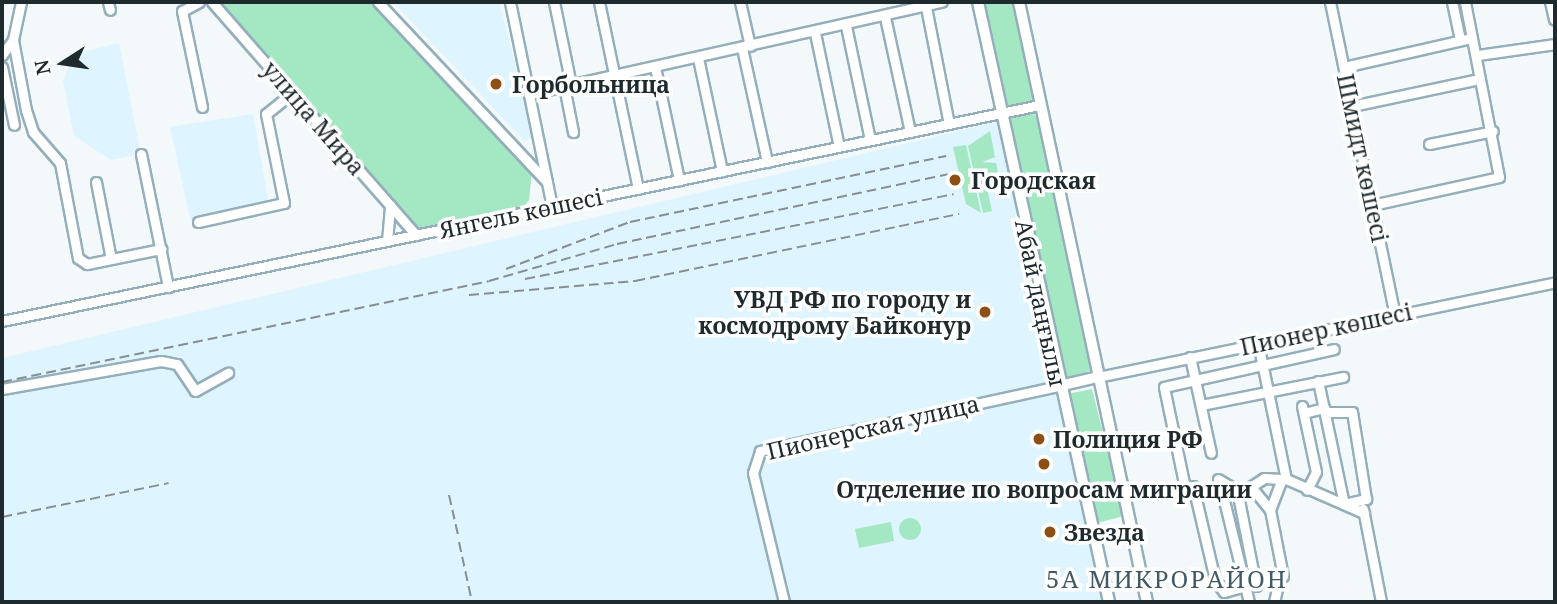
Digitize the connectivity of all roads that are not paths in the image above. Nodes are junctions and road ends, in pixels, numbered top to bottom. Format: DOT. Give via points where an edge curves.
graph roads {
  1 [pos="21,2"];
  2 [pos="199,2"];
  3 [pos="212,2"];
  4 [pos="377,2"];
  5 [pos="510,2"];
  6 [pos="554,2"];
  7 [pos="599,2"];
  8 [pos="740,2"];
  9 [pos="978,2"];
  10 [pos="1019,2"];
  11 [pos="1330,2"];
  12 [pos="1452,2"];
  13 [pos="1465,2"];
  14 [pos="1551,2"];
  15 [pos="934,4"];
  16 [pos="885,18"];
  17 [pos="1555,20"];
  18 [pos="846,26"];
  19 [pos="815,33"];
  20 [pos="1472,38"];
  21 [pos="13,40"];
  22 [pos="1460,40"];
  23 [pos="1555,44"];
  24 [pos="746,48"];
  25 [pos="2,55"];
  26 [pos="1478,55"];
  27 [pos="698,58"];
  28 [pos="2,67"];
  29 [pos="655,67"];
  30 [pos="1344,67"];
  31 [pos="615,75"];
  32 [pos="1474,80"];
  33 [pos="568,85"];
  34 [pos="292,93"];
  35 [pos="529,94"];
  36 [pos="1040,105"];
  37 [pos="1352,106"];
  38 [pos="202,107"];
  39 [pos="1000,113"];
  40 [pos="949,124"];
  41 [pos="14,125"];
  42 [pos="1493,131"];
  43 [pos="573,132"];
  44 [pos="910,132"];
  45 [pos="870,140"];
  46 [pos="1429,144"];
  47 [pos="839,147"];
  48 [pos="141,154"];
  49 [pos="767,162"];
  50 [pos="722,172"];
  51 [pos="679,180"];
  52 [pos="96,182"];
  53 [pos="547,182"];
  54 [pos="638,189"];
  55 [pos="390,205"];
  56 [pos="1372,205"];
  57 [pos="552,207"];
  58 [pos="198,222"];
  59 [pos="416,235"];
  60 [pos="387,241"];
  61 [pos="161,249"];
  62 [pos="111,259"];
  63 [pos="1555,282"];
  64 [pos="168,287"];
  65 [pos="1395,315"];
  66 [pos="4,319"];
  67 [pos="1258,343"];
  68 [pos="1334,349"];
  69 [pos="1191,357"];
  70 [pos="1263,365"];
  71 [pos="228,373"];
  72 [pos="1098,377"];
  73 [pos="1343,377"];
  74 [pos="1195,380"];
  75 [pos="1318,382"];
  76 [pos="1059,386"];
  77 [pos="2,389"];
  78 [pos="1269,391"];
  79 [pos="1201,405"];
  80 [pos="1325,410"];
  81 [pos="1211,453"];
  82 [pos="1284,479"];
  83 [pos="1184,483"];
  84 [pos="1252,488"];
  85 [pos="1307,490"];
  86 [pos="1240,492"];
  87 [pos="1123,495"];
  88 [pos="1362,500"];
  89 [pos="1344,504"];
  90 [pos="1270,510"];
  91 [pos="1364,513"];
  92 [pos="1279,581"];
  93 [pos="1256,586"];
  94 [pos="1243,588"];
  95 [pos="784,602"];
  96 [pos="1109,602"];
  97 [pos="1147,602"];
  98 [pos="1249,602"];
  99 [pos="1275,602"];
  100 [pos="1381,602"];
  1 -- 21 [label="street"];
  2 -- 38 [label="street" via="182,12"];
  3 -- 34 [label="street, улица Мира"];
  4 -- 53 [label="street"];
  5 -- 35 [label="street"];
  6 -- 33 [label="street"];
  7 -- 31 [label="street"];
  8 -- 24 [label="street"];
  9 -- 39 [label="main road, Абай даңғылы"];
  10 -- 36 [label="main road, Абай даңғылы"];
  11 -- 30 [label="street, Шмидт көшесі"];
  12 -- 22 [label="street"];
  13 -- 20 [label="street"];
  14 -- 17 [label="main road"];
  15 -- 16 [label="street"];
  15 -- 40 [label="street"];
  16 -- 18 [label="street"];
  16 -- 44 [label="street"];
  18 -- 19 [label="street"];
  18 -- 45 [label="street"];
  19 -- 24 [label="street"];
  19 -- 47 [label="street"];
  20 -- 22 [label="street"];
  20 -- 26 [label="street"];
  21 -- 25 [label="street"];
  21 -- 62 [label="street" via="33,132 60,163 78,257 87,264"];
  22 -- 30 [label="street"];
  23 -- 26 [label="street"];
  24 -- 27 [label="street"];
  24 -- 49 [label="street"];
  26 -- 42 [label="street"];
  27 -- 29 [label="street"];
  27 -- 50 [label="street"];
  28 -- 41 [label="street"];
  29 -- 31 [label="street"];
  29 -- 51 [label="street"];
  30 -- 37 [label="street, Шмидт көшесі"];
  31 -- 33 [label="street"];
  31 -- 54 [label="street"];
  32 -- 37 [label="street"];
  33 -- 35 [label="street"];
  33 -- 43 [label="street"];
  34 -- 55 [label="street, улица Мира"];
  34 -- 58 [label="street" via="266,114 285,203"];
  35 -- 53 [label="street"];
  36 -- 39 [label="street, Янгель көшесі"];
  36 -- 72 [label="main road, Абай даңғылы"];
  37 -- 56 [label="street, Шмидт көшесі"];
  39 -- 40 [label="street, Янгель көшесі"];
  39 -- 76 [label="main road, Абай даңғылы"];
  40 -- 44 [label="street, Янгель көшесі"];
  42 -- 46 [label="street"];
  42 -- 56 [label="street" via="1496,180"];
  44 -- 45 [label="street, Янгель көшесі"];
  45 -- 47 [label="street, Янгель көшесі"];
  47 -- 49 [label="street, Янгель көшесі"];
  48 -- 61 [label="street"];
  49 -- 50 [label="street, Янгель көшесі"];
  50 -- 51 [label="street, Янгель көшесі"];
  51 -- 54 [label="street, Янгель көшесі"];
  52 -- 62 [label="street"];
  53 -- 57 [label="street"];
  54 -- 57 [label="street, Янгель көшесі"];
  55 -- 59 [label="street, улица Мира"];
  55 -- 60 [label="street"];
  56 -- 65 [label="street, Шмидт көшесі"];
  57 -- 59 [label="street, Янгель көшесі"];
  59 -- 60 [label="street, Янгель көшесі"];
  60 -- 64 [label="street, Янгель көшесі"];
  61 -- 62 [label="street"];
  61 -- 64 [label="street"];
  63 -- 65 [label="street, Пионер көшесі"];
  64 -- 66 [label="street, Янгель көшесі"];
  65 -- 67 [label="street, Пионер көшесі"];
  67 -- 69 [label="street, Пионер көшесі"];
  67 -- 70 [label="street"];
  68 -- 70 [label="street"];
  69 -- 72 [label="street, Пионер көшесі"];
  69 -- 74 [label="street"];
  70 -- 74 [label="street"];
  70 -- 78 [label="street"];
  71 -- 77 [label="street" via="195,391 187,388 177,364 161,361"];
  72 -- 76 [label="main road, Пионерская улица"];
  72 -- 87 [label="main road, Абай даңғылы"];
  73 -- 75 [label="street"];
  74 -- 79 [label="street"];
  74 -- 83 [label="street" via="1164,387"];
  75 -- 78 [label="street"];
  75 -- 80 [label="street"];
  76 -- 95 [label="street, Пионерская улица" via="760,451 753,473"];
  76 -- 96 [label="main road, Абай даңғылы"];
  78 -- 79 [label="street"];
  78 -- 82 [label="street"];
  79 -- 81 [label="street"];
  80 -- 85 [label="street" via="1303,409 1316,472"];
  80 -- 88 [label="street" via="1352,412 1369,493"];
  80 -- 89 [label="street"];
  82 -- 84 [label="street" via="1264,478"];
  82 -- 85 [label="street"];
  82 -- 90 [label="street"];
  83 -- 87 [label="street"];
  83 -- 94 [label="street" via="1193,486 1216,584 1224,592"];
  84 -- 86 [label="street"];
  84 -- 90 [label="street"];
  85 -- 89 [label="street"];
  86 -- 93 [label="street"];
  86 -- 94 [label="street" via="1217,479"];
  87 -- 97 [label="main road, Абай даңғылы"];
  88 -- 89 [label="street"];
  88 -- 91 [label="street"];
  89 -- 91 [label="street"];
  90 -- 92 [label="street" via="1284,571"];
  91 -- 100 [label="street"];
  92 -- 93 [label="street"];
  92 -- 99 [label="street"];
  93 -- 94 [label="street"];
  94 -- 98 [label="street"];
}
